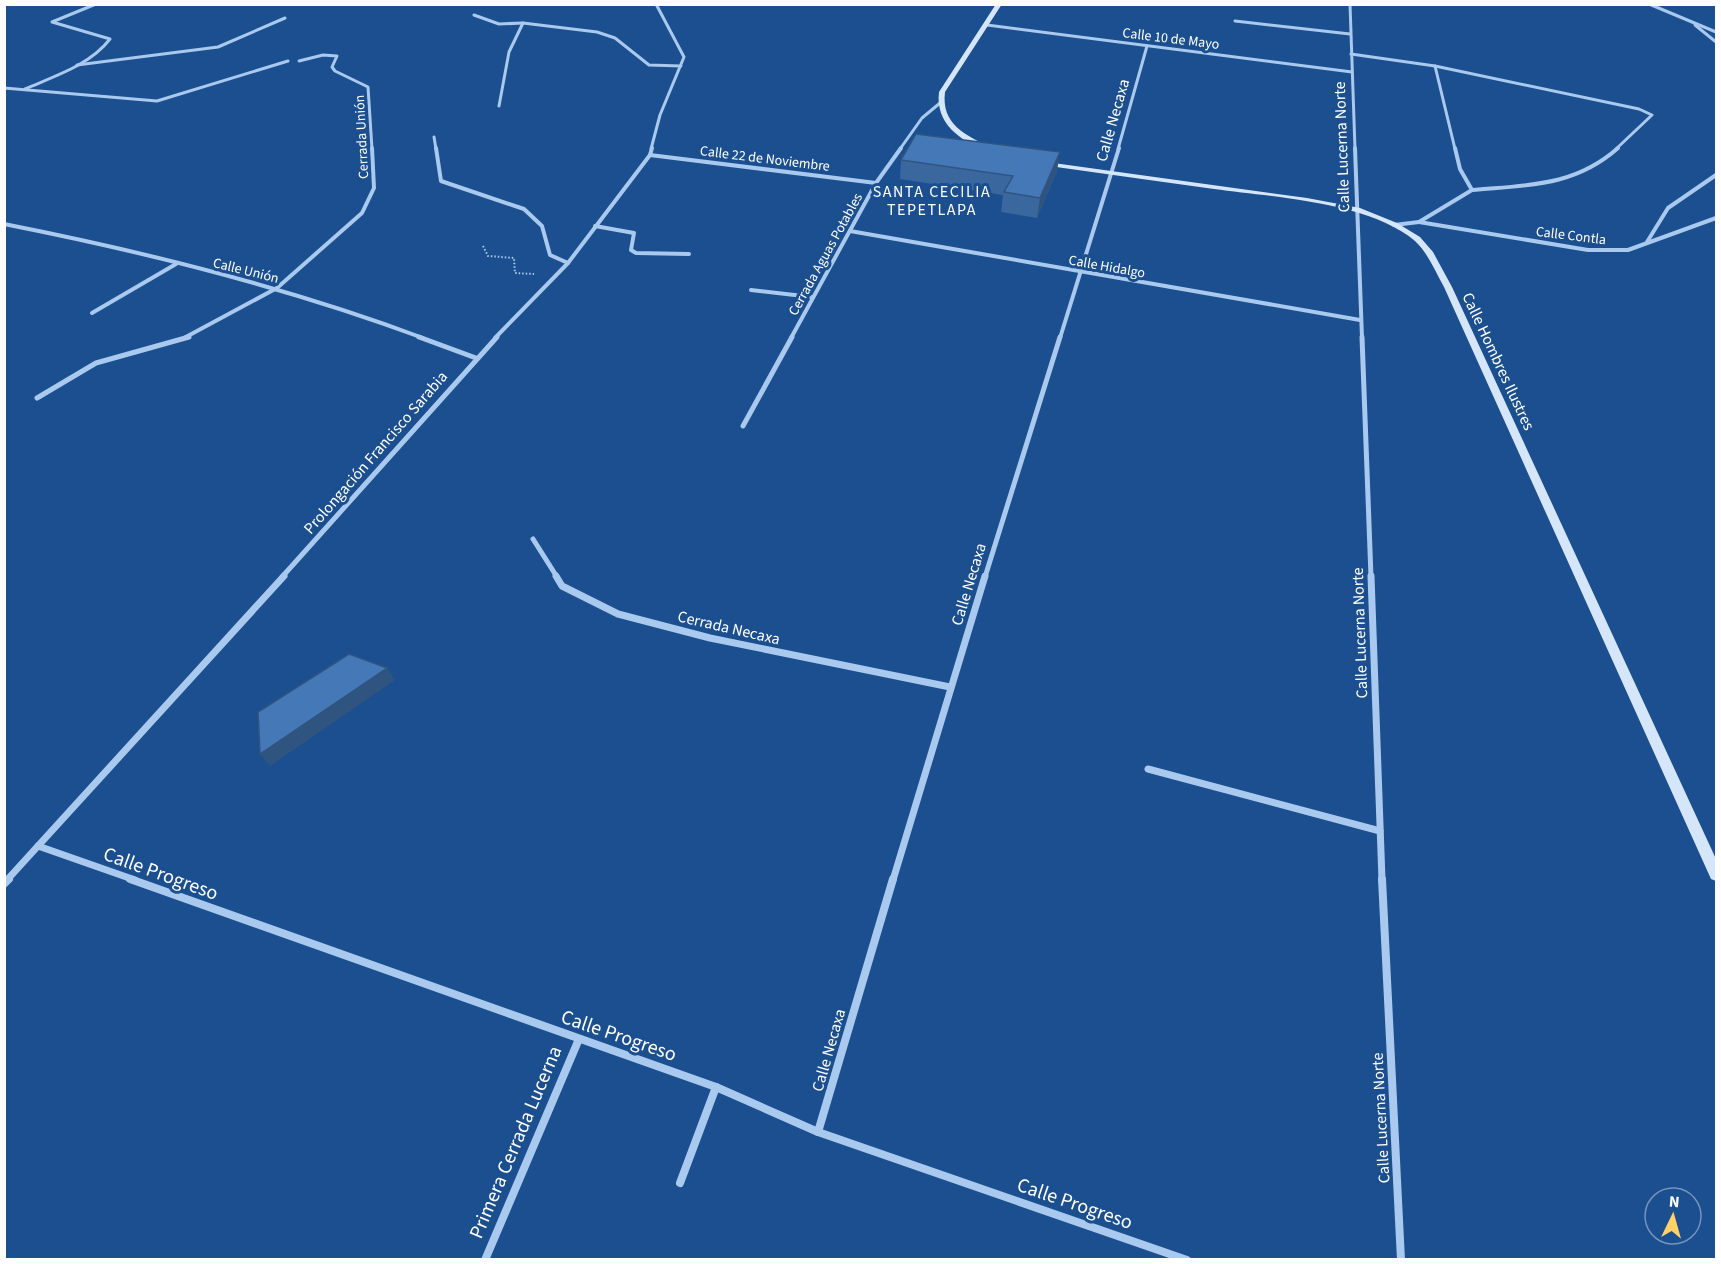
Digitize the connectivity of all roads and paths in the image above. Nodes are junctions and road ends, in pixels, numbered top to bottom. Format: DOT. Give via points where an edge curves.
graph roads {
  1 [pos="96,4"];
  2 [pos="656,4"];
  3 [pos="999,4"];
  4 [pos="1350,4"];
  5 [pos="1649,4"];
  6 [pos="474,15"];
  7 [pos="285,18"];
  8 [pos="1235,21"];
  9 [pos="1690,21"];
  10 [pos="523,23"];
  11 [pos="987,25"];
  12 [pos="1716,32"];
  13 [pos="1350,34"];
  14 [pos="1716,42"];
  15 [pos="1147,46"];
  16 [pos="1351,54"];
  17 [pos="288,61"];
  18 [pos="299,61"];
  19 [pos="77,65"];
  20 [pos="681,66"];
  21 [pos="1435,66"];
  22 [pos="1352,72"];
  23 [pos="4,88"];
  24 [pos="23,91"];
  25 [pos="939,102"];
  26 [pos="500,106"];
  27 [pos="434,137"];
  28 [pos="902,147"];
  29 [pos="912,148"];
  30 [pos="997,153"];
  31 [pos="650,154"];
  32 [pos="1029,161"];
  33 [pos="1112,172"];
  34 [pos="1716,175"];
  35 [pos="876,183"];
  36 [pos="1472,190"];
  37 [pos="1357,210"];
  38 [pos="1716,218"];
  39 [pos="1419,222"];
  40 [pos="4,224"];
  41 [pos="12,225"];
  42 [pos="1394,225"];
  43 [pos="595,226"];
  44 [pos="4,230"];
  45 [pos="850,231"];
  46 [pos="1646,243"];
  47 [pos="483,246"];
  48 [pos="689,254"];
  49 [pos="568,263"];
  50 [pos="176,264"];
  51 [pos="1078,272"];
  52 [pos="559,275"];
  53 [pos="277,288"];
  54 [pos="751,290"];
  55 [pos="812,297"];
  56 [pos="92,313"];
  57 [pos="1360,320"];
  58 [pos="476,358"];
  59 [pos="36,398"];
  60 [pos="743,426"];
  61 [pos="533,539"];
  62 [pos="950,687"];
  63 [pos="1148,769"];
  64 [pos="1380,831"];
  65 [pos="38,846"];
  66 [pos="1716,874"];
  67 [pos="4,884"];
  68 [pos="579,1039"];
  69 [pos="716,1087"];
  70 [pos="818,1132"];
  71 [pos="680,1183"];
  72 [pos="484,1260"];
  73 [pos="1187,1260"];
  74 [pos="1401,1260"];
  1 -- 19 [label="street" via="52,22 110,39"];
  2 -- 20 [label="street" via="682,49"];
  3 -- 11 [label="main road"];
  4 -- 13 [label="street, Calle Lucerna Norte"];
  5 -- 9 [label="street"];
  6 -- 10 [label="street" via="499,24"];
  7 -- 19 [label="street" via="218,47"];
  8 -- 13 [label="street"];
  9 -- 12 [label="street"];
  9 -- 14 [label="street"];
  10 -- 20 [label="street" via="597,32 615,38 649,65"];
  10 -- 26 [label="street" via="514,35 504,69"];
  11 -- 15 [label="street, Calle 10 de Mayo"];
  11 -- 25 [label="main road"];
  13 -- 16 [label="street, Calle Lucerna Norte"];
  15 -- 22 [label="street, Calle 10 de Mayo"];
  15 -- 33 [label="street, Calle Necaxa"];
  16 -- 21 [label="street"];
  16 -- 22 [label="street, Calle Lucerna Norte"];
  17 -- 24 [label="street" via="157,101"];
  18 -- 53 [label="street, Cerrada Unión" via="337,56 332,68 368,87 374,188 362,213"];
  19 -- 24 [label="street"];
  20 -- 31 [label="street, Prolongación Francisco Sarabia" via="660,115"];
  21 -- 36 [label="street" via="1460,170"];
  21 -- 36 [label="street" via="1652,115 1594,167 1582,173"];
  22 -- 37 [label="street, Calle Lucerna Norte"];
  23 -- 24 [label="street"];
  25 -- 28 [label="street, Cerrada Aguas Potables"];
  25 -- 30 [label="main road" via="947,122"];
  27 -- 49 [label="street" via="441,181 524,209 542,225 550,255"];
  28 -- 29 [label="street"];
  28 -- 35 [label="street, Cerrada Aguas Potables"];
  31 -- 35 [label="street, Calle 22 de Noviembre"];
  31 -- 43 [label="street, Prolongación Francisco Sarabia"];
  32 -- 33 [label="main road, Calle Hombres Ilustres"];
  33 -- 37 [label="main road, Calle Hombres Ilustres"];
  33 -- 51 [label="street, Calle Necaxa"];
  34 -- 46 [label="street" via="1668,208"];
  35 -- 45 [label="street, Cerrada Aguas Potables"];
  36 -- 39 [label="street"];
  37 -- 42 [label="main road, Calle Hombres Ilustres"];
  37 -- 57 [label="street, Calle Lucerna Norte"];
  38 -- 46 [label="street, Calle Contla"];
  39 -- 42 [label="street"];
  39 -- 46 [label="street, Calle Contla" via="1588,250 1628,249"];
  40 -- 41 [label="street, Calle Unión"];
  41 -- 44 [label="street"];
  41 -- 50 [label="street, Calle Unión" via="101,243"];
  42 -- 66 [label="main road, Calle Hombres Ilustres" via="1429,252 1448,287"];
  43 -- 48 [label="street" via="634,232 631,250 636,253"];
  43 -- 49 [label="street, Prolongación Francisco Sarabia"];
  45 -- 51 [label="street, Calle Hidalgo"];
  45 -- 55 [label="street, Cerrada Aguas Potables"];
  47 -- 52 [label="path" via="488,256 514,258 514,273"];
  49 -- 52 [label="street, Prolongación Francisco Sarabia"];
  50 -- 53 [label="street, Calle Unión"];
  50 -- 56 [label="street"];
  51 -- 57 [label="street, Calle Hidalgo"];
  51 -- 62 [label="street, Calle Necaxa"];
  52 -- 58 [label="street, Prolongación Francisco Sarabia"];
  53 -- 58 [label="street, Calle Unión"];
  53 -- 59 [label="street, Cerrada Unión" via="193,334 96,363"];
  54 -- 55 [label="street"];
  55 -- 60 [label="street, Cerrada Aguas Potables"];
  57 -- 64 [label="street, Calle Lucerna Norte"];
  58 -- 65 [label="street, Prolongación Francisco Sarabia"];
  61 -- 62 [label="street, Cerrada Necaxa" via="562,586 618,614 710,638"];
  62 -- 70 [label="street, Calle Necaxa"];
  63 -- 64 [label="street"];
  64 -- 74 [label="street, Calle Lucerna Norte"];
  65 -- 67 [label="street, Prolongación Francisco Sarabia"];
  65 -- 68 [label="street, Calle Progreso"];
  68 -- 69 [label="street, Calle Progreso"];
  68 -- 72 [label="street, Primera Cerrada Lucerna"];
  69 -- 70 [label="street, Calle Progreso"];
  69 -- 71 [label="street"];
  70 -- 73 [label="street, Calle Progreso"];
}
